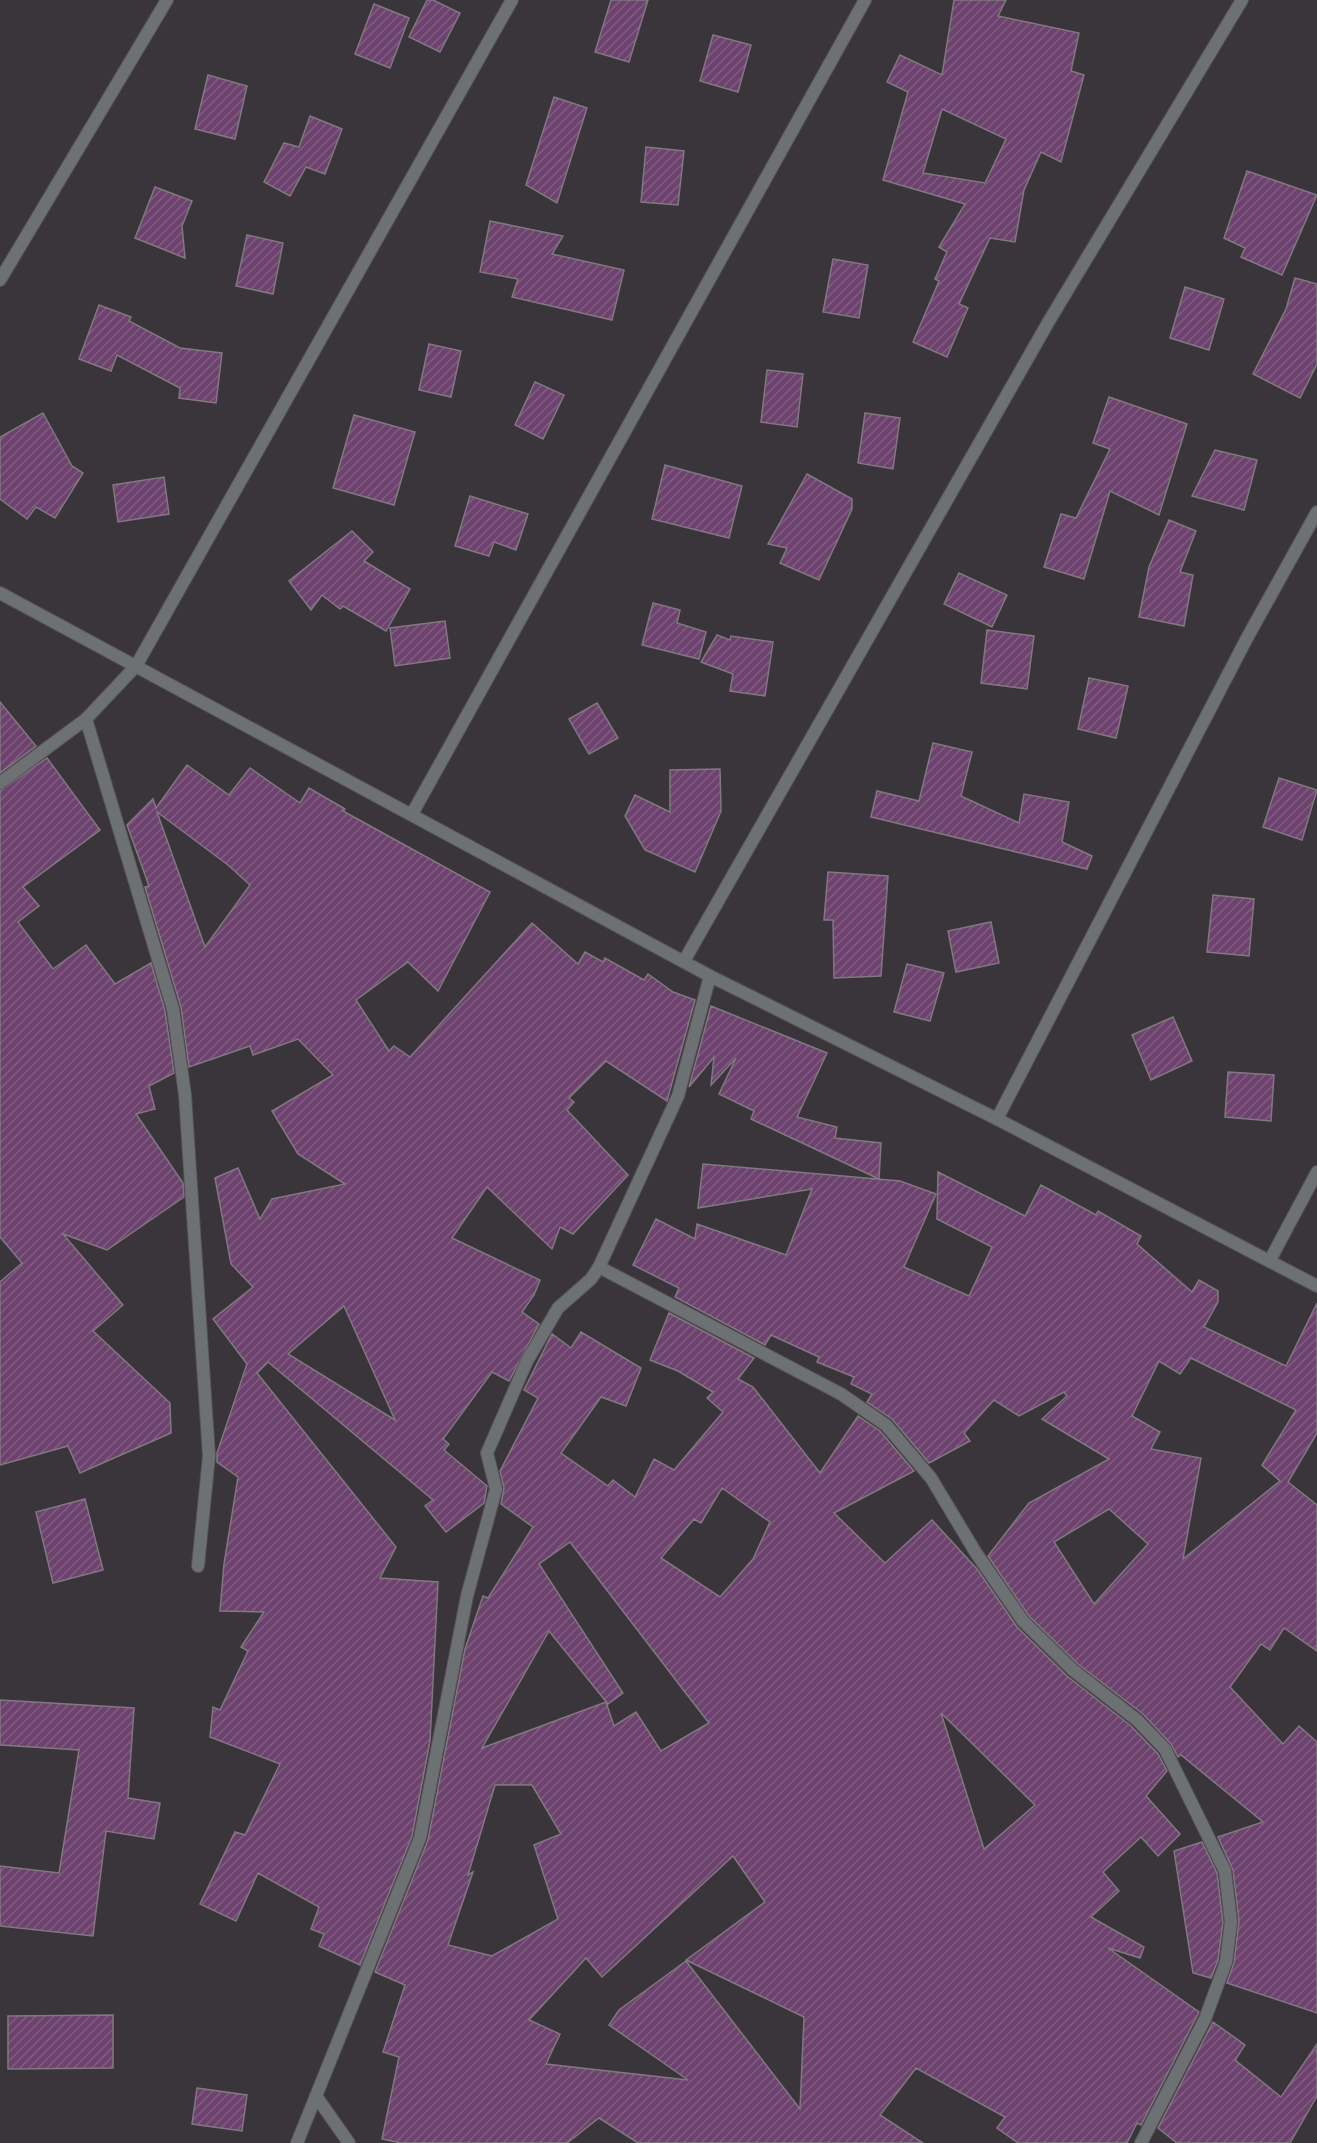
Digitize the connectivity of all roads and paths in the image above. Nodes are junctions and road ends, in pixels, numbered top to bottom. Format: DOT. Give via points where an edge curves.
graph roads {
  1 [pos="167,0"];
  2 [pos="512,0"];
  3 [pos="865,0"];
  4 [pos="1242,0"];
  5 [pos="0,280"];
  6 [pos="1317,512"];
  7 [pos="0,592"];
  8 [pos="136,666"];
  9 [pos="86,719"];
  10 [pos="0,783"];
  11 [pos="412,814"];
  12 [pos="684,961"];
  13 [pos="710,976"];
  14 [pos="997,1119"];
  15 [pos="1317,1172"];
  16 [pos="1270,1260"];
  17 [pos="599,1267"];
  18 [pos="1317,1286"];
  19 [pos="198,1566"];
  20 [pos="316,2096"];
  21 [pos="297,2143"];
  22 [pos="349,2143"];
  23 [pos="1141,2143"];
  1 -- 5 [label="street"];
  2 -- 8 [label="street"];
  3 -- 11 [label="street"];
  4 -- 12 [label="street" via="1049,321"];
  6 -- 14 [label="street"];
  7 -- 8 [label="street"];
  8 -- 9 [label="street"];
  8 -- 11 [label="street"];
  9 -- 10 [label="street"];
  9 -- 19 [label="street" via="173,1009 185,1095 209,1456"];
  11 -- 12 [label="street"];
  12 -- 13 [label="street"];
  13 -- 14 [label="street"];
  13 -- 17 [label="street" via="678,1096"];
  14 -- 16 [label="street"];
  15 -- 16 [label="street"];
  16 -- 18 [label="street"];
  17 -- 20 [label="street" via="558,1308 527,1361 487,1453 496,1489 467,1596 420,1838"];
  17 -- 23 [label="street" via="841,1394 886,1425 931,1478 1023,1621 1165,1749 1225,1871 1230,1922 1226,1962 1205,2019"];
  20 -- 21 [label="street"];
  20 -- 22 [label="street"];
}
